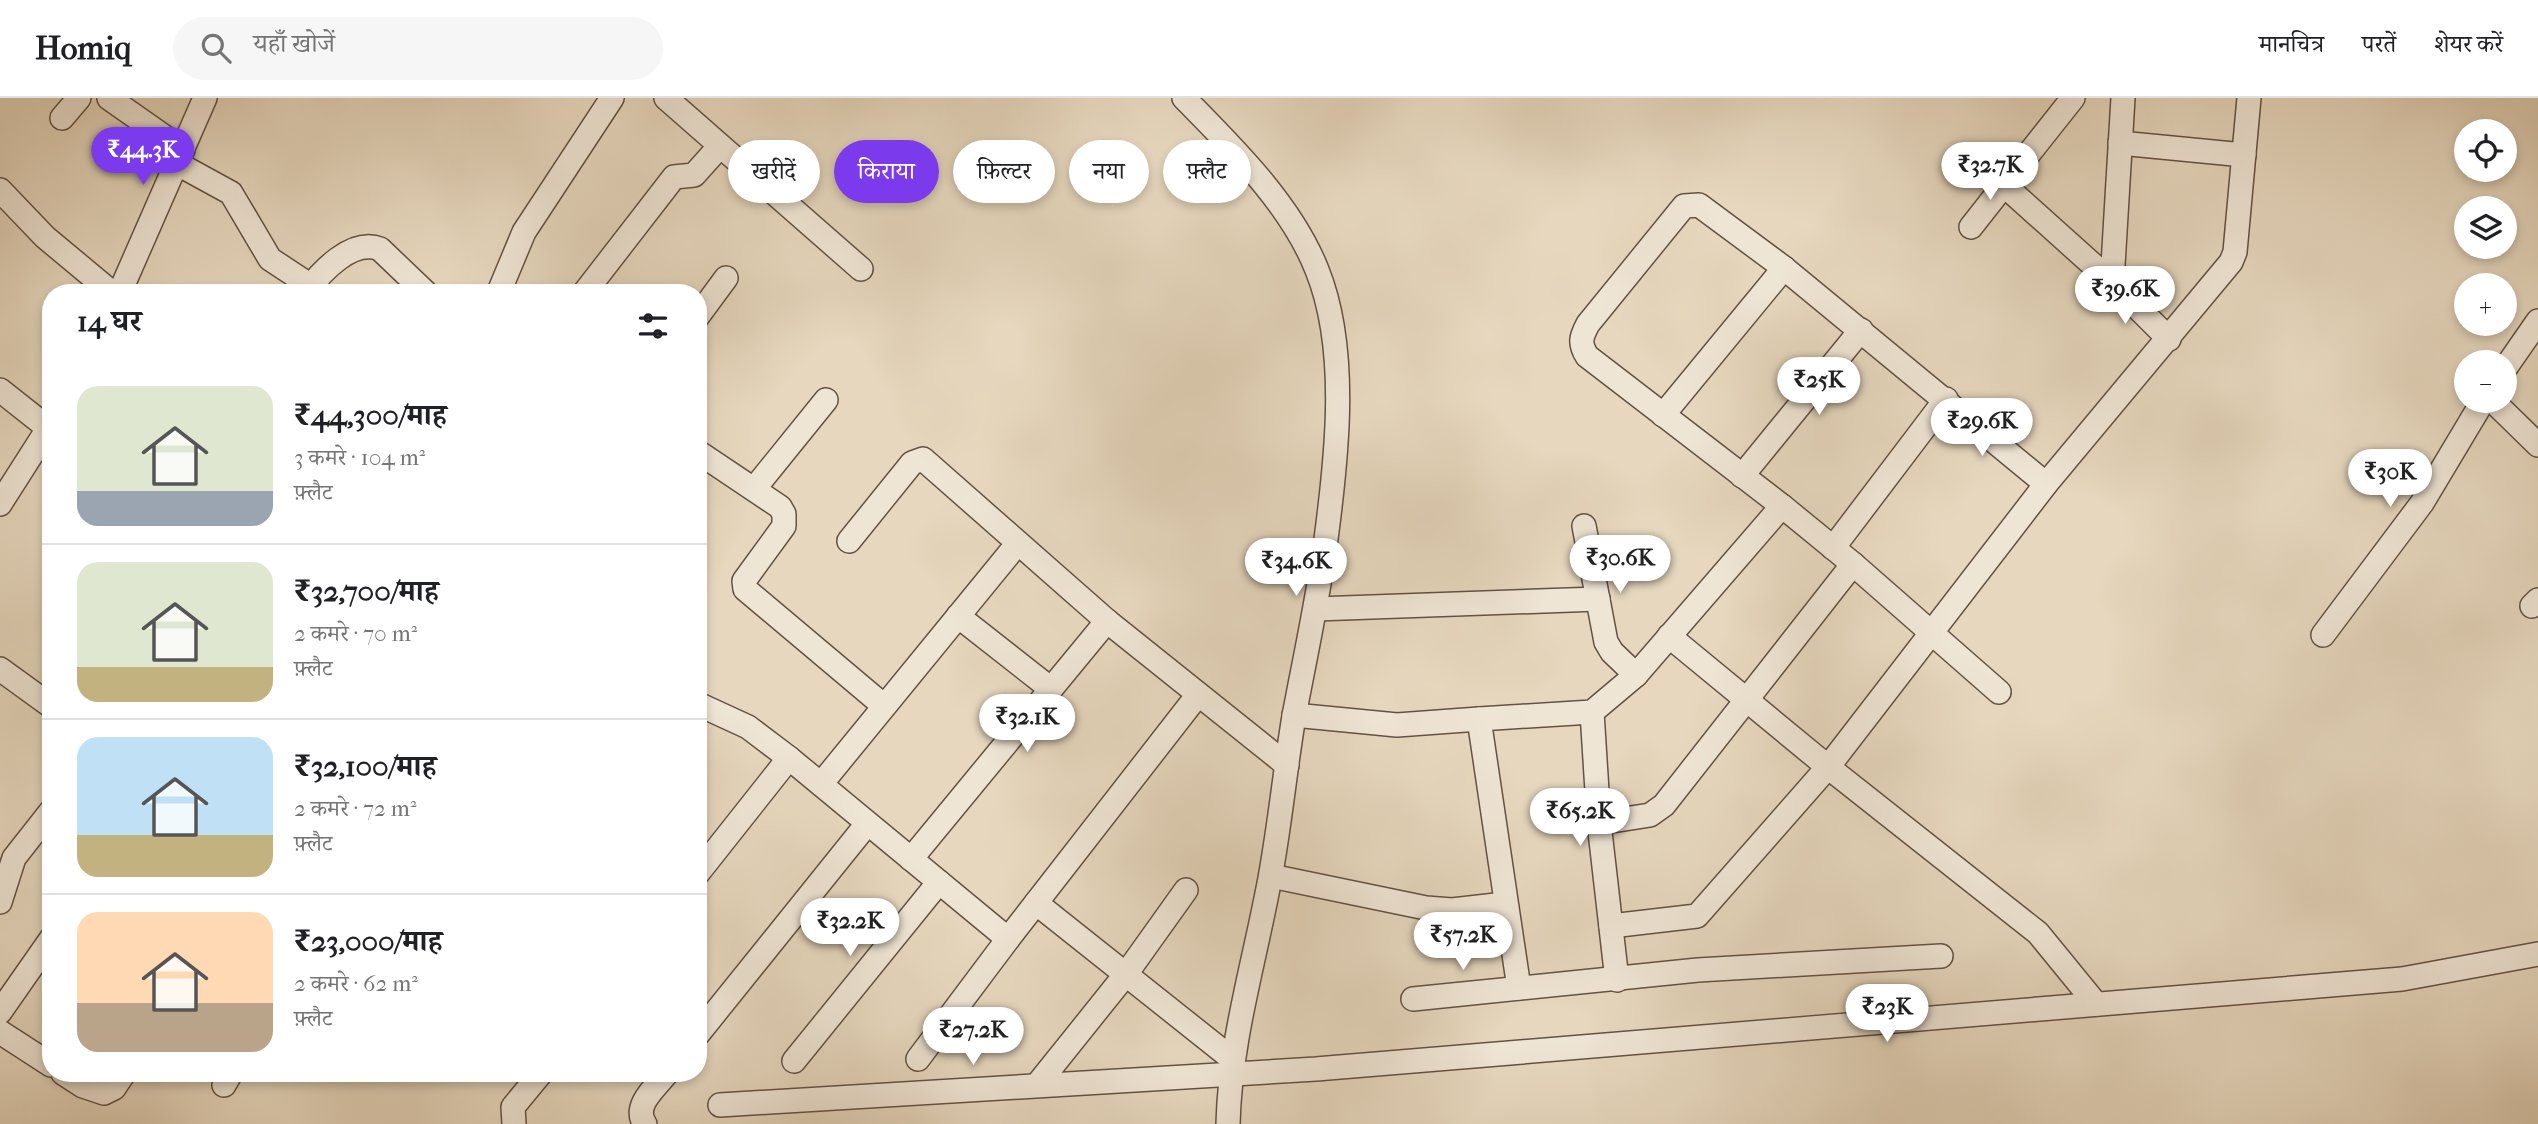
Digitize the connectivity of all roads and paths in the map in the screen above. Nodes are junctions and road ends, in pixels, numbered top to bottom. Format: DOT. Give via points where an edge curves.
graph roads {
  1 [pos="79,98"];
  2 [pos="109,98"];
  3 [pos="205,98"];
  4 [pos="612,98"];
  5 [pos="666,98"];
  6 [pos="1184,98"];
  7 [pos="2073,98"];
  8 [pos="2123,98"];
  9 [pos="2249,98"];
  10 [pos="62,118"];
  11 [pos="2120,143"];
  12 [pos="720,146"];
  13 [pos="2244,155"];
  14 [pos="181,157"];
  15 [pos="2004,185"];
  16 [pos="0,190"];
  17 [pos="1971,228"];
  18 [pos="1784,268"];
  19 [pos="861,269"];
  20 [pos="726,278"];
  21 [pos="2112,282"];
  22 [pos="101,284"];
  23 [pos="124,284"];
  24 [pos="302,284"];
  25 [pos="314,284"];
  26 [pos="417,284"];
  27 [pos="502,284"];
  28 [pos="591,284"];
  29 [pos="707,304"];
  30 [pos="2538,321"];
  31 [pos="1861,330"];
  32 [pos="2169,340"];
  33 [pos="2517,351"];
  34 [pos="0,390"];
  35 [pos="1946,399"];
  36 [pos="826,400"];
  37 [pos="2476,413"];
  38 [pos="2505,413"];
  39 [pos="1663,415"];
  40 [pos="42,421"];
  41 [pos="42,437"];
  42 [pos="2538,446"];
  43 [pos="707,458"];
  44 [pos="1742,476"];
  45 [pos="2046,484"];
  46 [pos="754,489"];
  47 [pos="0,504"];
  48 [pos="1782,506"];
  49 [pos="1584,526"];
  50 [pos="849,541"];
  51 [pos="1018,543"];
  52 [pos="1833,548"];
  53 [pos="1853,564"];
  54 [pos="1598,599"];
  55 [pos="1316,609"];
  56 [pos="958,616"];
  57 [pos="1107,621"];
  58 [pos="1930,633"];
  59 [pos="2323,635"];
  60 [pos="1669,636"];
  61 [pos="0,669"];
  62 [pos="1636,675"];
  63 [pos="1051,689"];
  64 [pos="1999,692"];
  65 [pos="1197,696"];
  66 [pos="42,699"];
  67 [pos="1745,699"];
  68 [pos="884,706"];
  69 [pos="707,709"];
  70 [pos="1592,712"];
  71 [pos="1294,715"];
  72 [pos="1479,719"];
  73 [pos="789,758"];
  74 [pos="1287,765"];
  75 [pos="1828,767"];
  76 [pos="821,784"];
  77 [pos="42,822"];
  78 [pos="1599,823"];
  79 [pos="867,824"];
  80 [pos="911,859"];
  81 [pos="707,862"];
  82 [pos="1270,876"];
  83 [pos="939,882"];
  84 [pos="1186,890"];
  85 [pos="0,902"];
  86 [pos="1036,903"];
  87 [pos="1505,904"];
  88 [pos="1611,926"];
  89 [pos="1008,939"];
  90 [pos="42,952"];
  91 [pos="2538,954"];
  92 [pos="1941,956"];
  93 [pos="1126,974"];
  94 [pos="1617,980"];
  95 [pos="1518,988"];
  96 [pos="1413,999"];
  97 [pos="2096,1004"];
  98 [pos="0,1012"];
  99 [pos="707,1023"];
  100 [pos="0,1032"];
  101 [pos="42,1059"];
  102 [pos="918,1059"];
  103 [pos="794,1061"];
  104 [pos="1230,1065"];
  105 [pos="78,1082"];
  106 [pos="118,1082"];
  107 [pos="534,1082"];
  108 [pos="660,1082"];
  109 [pos="1037,1084"];
  110 [pos="720,1105"];
  111 [pos="514,1124"];
  112 [pos="645,1124"];
  113 [pos="1228,1124"];
  1 -- 10 [label="street"];
  2 -- 14 [label="street"];
  3 -- 14 [label="street"];
  4 -- 27 [label="street" via="524,232"];
  5 -- 12 [label="street"];
  6 -- 55 [label="street" via="1274,199 1317,270 1330,311 1338,448"];
  7 -- 15 [label="street"];
  8 -- 11 [label="street"];
  9 -- 13 [label="street"];
  11 -- 13 [label="street"];
  11 -- 21 [label="street"];
  12 -- 19 [label="street"];
  12 -- 28 [label="street" via="694,175 674,177"];
  13 -- 32 [label="street" via="2231,262"];
  14 -- 23 [label="street"];
  14 -- 24 [label="street" via="231,193 270,259"];
  15 -- 17 [label="street"];
  15 -- 21 [label="street"];
  16 -- 22 [label="street" via="45,237"];
  18 -- 31 [label="street"];
  18 -- 39 [label="street"];
  18 -- 39 [label="street" via="1699,205 1684,206 1581,337 1587,356"];
  20 -- 29 [label="street"];
  21 -- 32 [label="street"];
  25 -- 26 [label="street" via="351,251 372,246"];
  30 -- 33 [label="street"];
  31 -- 35 [label="street"];
  31 -- 44 [label="street"];
  32 -- 45 [label="street"];
  34 -- 40 [label="street"];
  35 -- 45 [label="street"];
  35 -- 52 [label="street"];
  36 -- 46 [label="street"];
  37 -- 59 [label="street" via="2422,503"];
  38 -- 42 [label="street"];
  39 -- 44 [label="street"];
  41 -- 47 [label="street"];
  43 -- 46 [label="street"];
  44 -- 48 [label="street"];
  45 -- 58 [label="street"];
  46 -- 68 [label="street" via="780,507 785,520 744,581 745,589"];
  48 -- 52 [label="street"];
  48 -- 60 [label="street"];
  49 -- 54 [label="street"];
  50 -- 51 [label="street" via="912,463 923,459"];
  51 -- 56 [label="street"];
  51 -- 57 [label="street"];
  52 -- 53 [label="street"];
  53 -- 58 [label="street"];
  53 -- 67 [label="street"];
  54 -- 55 [label="street"];
  54 -- 62 [label="street" via="1606,642"];
  55 -- 71 [label="street"];
  56 -- 63 [label="street"];
  56 -- 68 [label="street"];
  57 -- 63 [label="street"];
  57 -- 65 [label="street"];
  58 -- 64 [label="street"];
  58 -- 75 [label="street"];
  60 -- 62 [label="street"];
  60 -- 67 [label="street"];
  61 -- 66 [label="street"];
  62 -- 70 [label="street"];
  63 -- 80 [label="street"];
  65 -- 74 [label="street"];
  65 -- 86 [label="street"];
  67 -- 75 [label="street"];
  67 -- 78 [label="street" via="1664,805 1650,815"];
  68 -- 76 [label="street"];
  69 -- 73 [label="street" via="748,727"];
  70 -- 72 [label="street"];
  70 -- 78 [label="street"];
  71 -- 72 [label="street" via="1397,725"];
  71 -- 74 [label="street"];
  72 -- 87 [label="street"];
  73 -- 76 [label="street"];
  73 -- 81 [label="street"];
  74 -- 82 [label="street"];
  75 -- 88 [label="street" via="1698,916"];
  75 -- 97 [label="street" via="2038,933"];
  76 -- 79 [label="street"];
  77 -- 85 [label="street" via="14,858"];
  78 -- 88 [label="street"];
  79 -- 80 [label="street"];
  79 -- 99 [label="street"];
  80 -- 83 [label="street"];
  82 -- 87 [label="street" via="1426,908"];
  82 -- 104 [label="street"];
  83 -- 89 [label="street"];
  83 -- 103 [label="street"];
  84 -- 93 [label="street"];
  86 -- 89 [label="street"];
  86 -- 93 [label="street"];
  87 -- 95 [label="street"];
  88 -- 94 [label="street"];
  89 -- 102 [label="street"];
  90 -- 98 [label="street"];
  91 -- 97 [label="street" via="2402,979"];
  92 -- 94 [label="street" via="1699,970"];
  93 -- 104 [label="street"];
  93 -- 109 [label="street"];
  94 -- 95 [label="street"];
  95 -- 96 [label="street"];
  97 -- 104 [label="street" via="1335,1068"];
  100 -- 101 [label="street"];
  104 -- 109 [label="street"];
  104 -- 113 [label="street"];
  105 -- 106 [label="street" via="104,1093"];
  107 -- 111 [label="street" via="513,1107"];
  108 -- 112 [label="street" via="641,1106"];
  109 -- 110 [label="street"];
}
